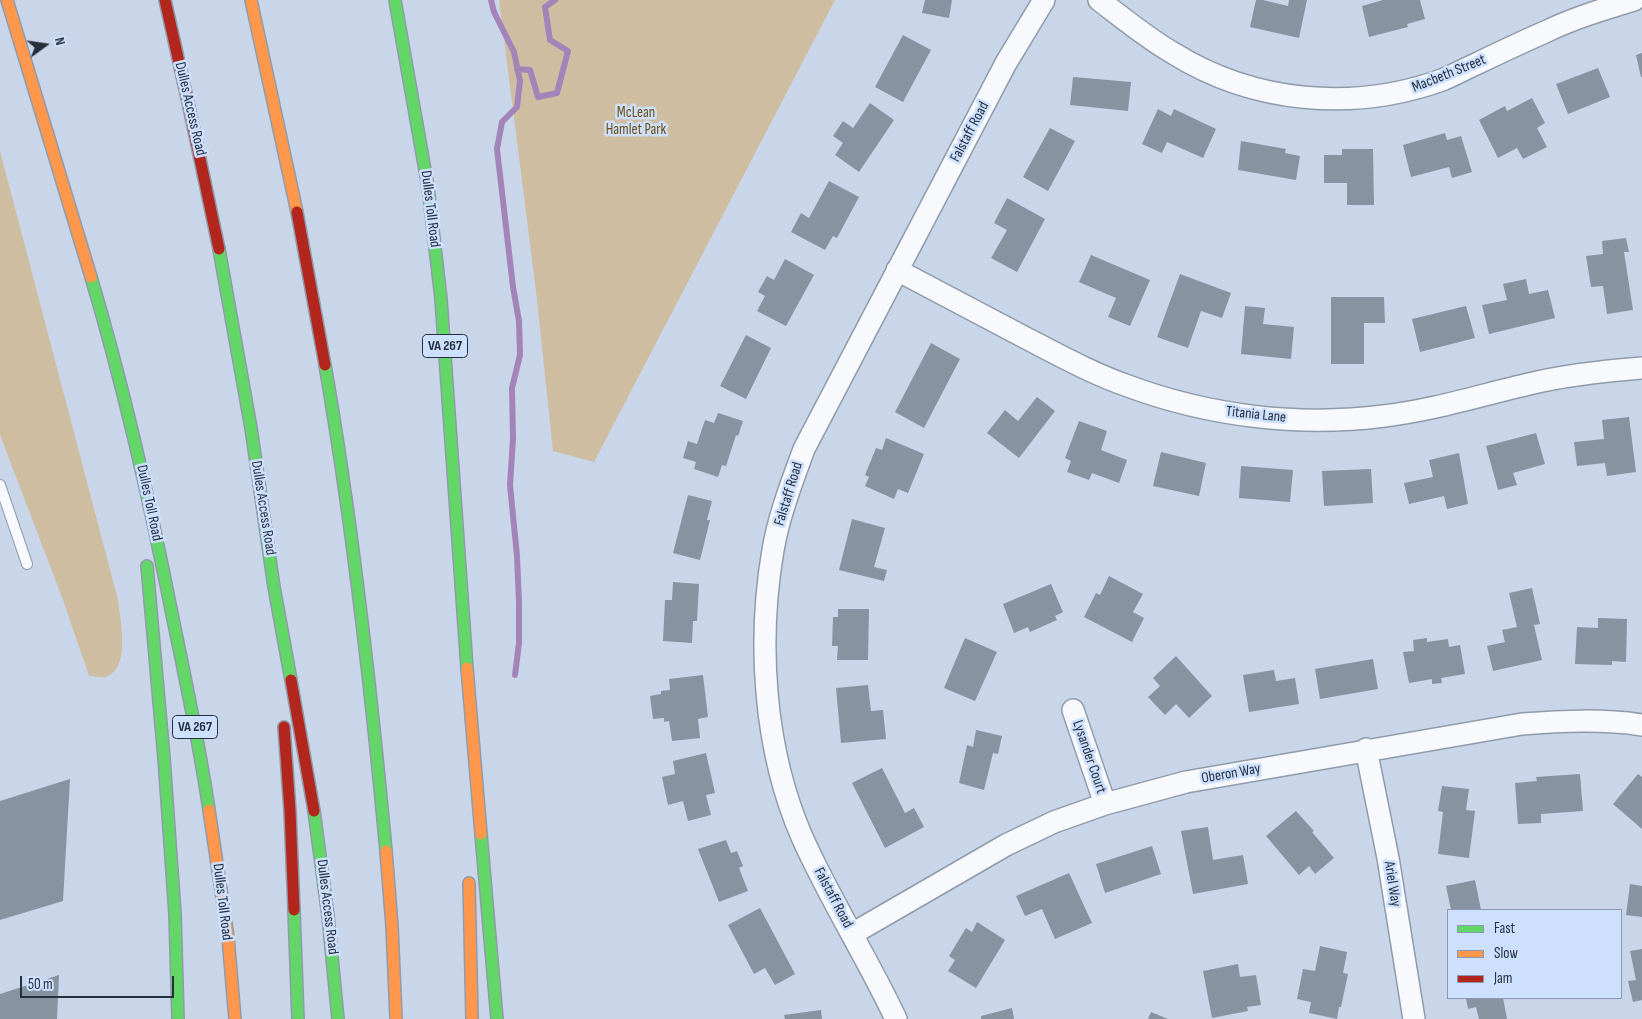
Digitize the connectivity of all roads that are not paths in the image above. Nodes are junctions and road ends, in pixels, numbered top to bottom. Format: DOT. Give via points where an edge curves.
graph roads {
  1 [pos="7,0"];
  2 [pos="165,0"];
  3 [pos="251,0"];
  4 [pos="394,0"];
  5 [pos="1044,0"];
  6 [pos="1099,0"];
  7 [pos="1634,0"];
  8 [pos="897,270"];
  9 [pos="1642,368"];
  10 [pos="135,438"];
  11 [pos="0,485"];
  12 [pos="2,496"];
  13 [pos="144,537"];
  14 [pos="146,557"];
  15 [pos="27,564"];
  16 [pos="274,589"];
  17 [pos="469,694"];
  18 [pos="282,695"];
  19 [pos="1073,710"];
  20 [pos="283,714"];
  21 [pos="1642,724"];
  22 [pos="1366,749"];
  23 [pos="1105,804"];
  24 [pos="469,832"];
  25 [pos="469,872"];
  26 [pos="852,934"];
  27 [pos="178,1019"];
  28 [pos="235,1019"];
  29 [pos="298,1019"];
  30 [pos="338,1019"];
  31 [pos="396,1019"];
  32 [pos="472,1019"];
  33 [pos="497,1019"];
  34 [pos="896,1019"];
  35 [pos="1414,1019"];
  1 -- 10 [label="highway, Dulles Toll Road / VA 267" via="104,320"];
  2 -- 16 [label="highway, Dulles Access Road" via="218,240"];
  3 -- 31 [label="highway" via="277,106 315,297 351,533 369,668"];
  4 -- 17 [label="highway, Dulles Toll Road / VA 267" via="428,187 441,299"];
  5 -- 8 [label="street, Falstaff Road" via="1006,63"];
  6 -- 7 [label="street, Macbeth Street" via="1172,53 1206,71 1243,86 1321,99 1396,93 1443,79 1555,27"];
  8 -- 9 [label="street, Titania Lane" via="1082,367 1129,387 1227,412 1330,420 1383,416 1437,408 1592,372"];
  8 -- 26 [label="street, Falstaff Road" via="804,449 775,541 766,606 766,686 784,786 801,835"];
  10 -- 13 [label="highway"];
  10 -- 28 [label="highway, Dulles Toll Road / VA 267" via="203,772 226,928"];
  11 -- 12 [label="lane"];
  12 -- 15 [label="lane"];
  14 -- 27 [label="highway" via="174,887"];
  16 -- 18 [label="highway"];
  16 -- 30 [label="highway, Dulles Access Road" via="318,836"];
  17 -- 24 [label="highway"];
  17 -- 33 [label="highway, Dulles Toll Road / VA 267"];
  19 -- 23 [label="street, Lysander Court"];
  20 -- 29 [label="highway" via="291,821"];
  21 -- 22 [label="street, Oberon Way" via="1573,721 1522,724"];
  22 -- 23 [label="street, Oberon Way" via="1186,782"];
  22 -- 35 [label="street, Ariel Way" via="1388,858"];
  23 -- 26 [label="street, Oberon Way" via="1054,822 1006,845"];
  25 -- 32 [label="highway"];
  26 -- 34 [label="street, Falstaff Road"];
}
